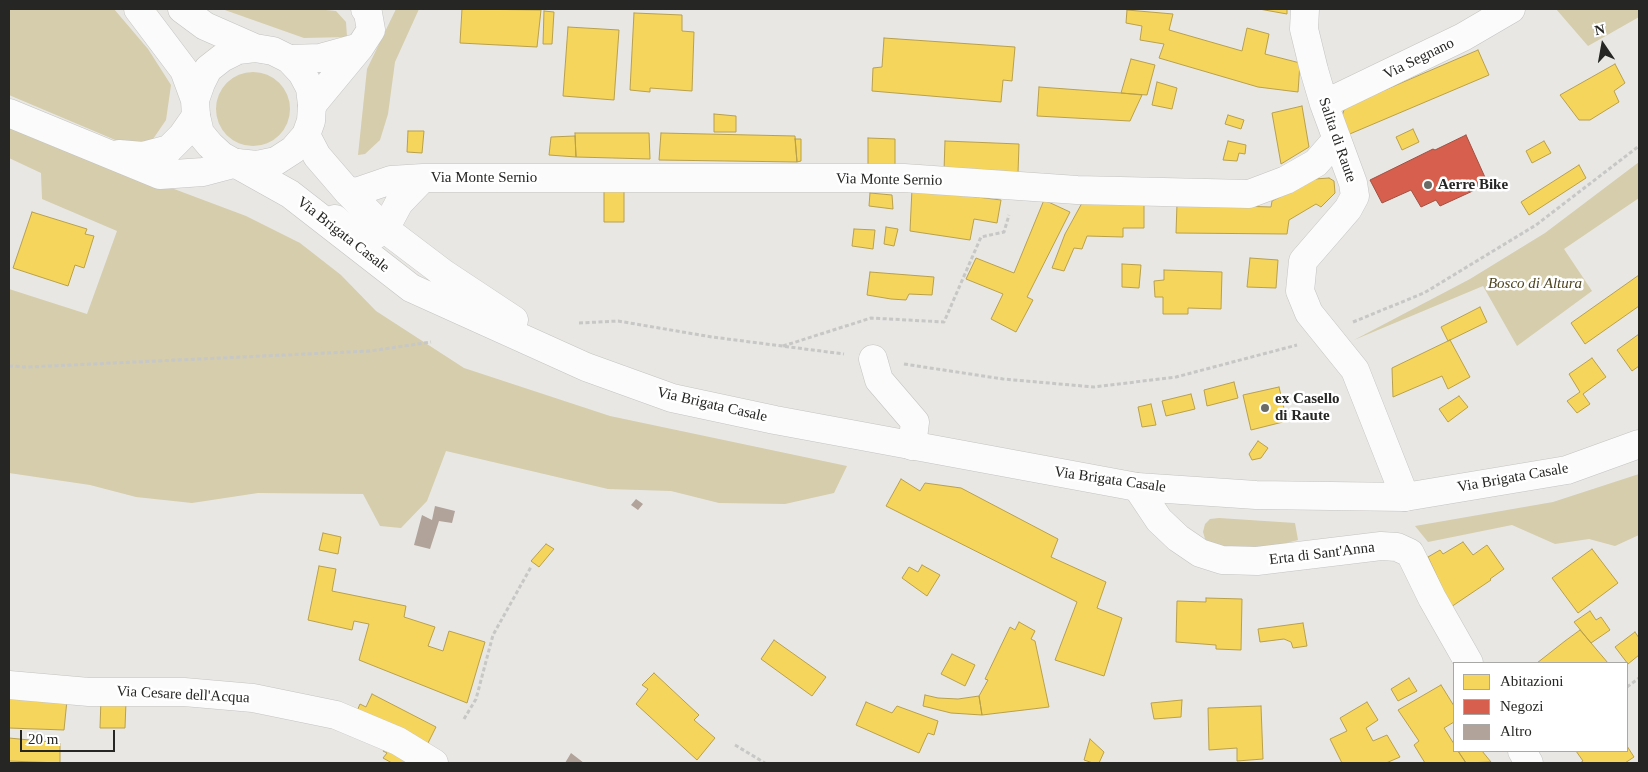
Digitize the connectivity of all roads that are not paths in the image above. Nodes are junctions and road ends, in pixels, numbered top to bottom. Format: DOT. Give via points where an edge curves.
graph roads {
  1 [pos="138,9"];
  2 [pos="182,9"];
  3 [pos="365,9"];
  4 [pos="1304,9"];
  5 [pos="1511,9"];
  6 [pos="360,47"];
  7 [pos="255,48"];
  8 [pos="289,60"];
  9 [pos="1324,104"];
  10 [pos="312,105"];
  11 [pos="195,108"];
  12 [pos="9,113"];
  13 [pos="306,135"];
  14 [pos="1336,139"];
  15 [pos="105,152"];
  16 [pos="237,163"];
  17 [pos="423,178"];
  18 [pos="348,192"];
  19 [pos="385,229"];
  20 [pos="873,359"];
  21 [pos="586,367"];
  22 [pos="1639,444"];
  23 [pos="912,446"];
  24 [pos="1137,487"];
  25 [pos="1405,497"];
  26 [pos="1468,662"];
  27 [pos="9,685"];
  28 [pos="1523,752"];
  29 [pos="434,763"];
  30 [pos="1529,763"];
  1 -- 11 [label="street, Via Brigata Casale" via="184,70"];
  2 -- 7 [label="street" via="205,26"];
  3 -- 6 [label="street" via="371,30"];
  4 -- 9 [label="street, Salita di Raute" via="1304,29"];
  5 -- 9 [label="street, Via Segnano" via="1464,37"];
  6 -- 8 [label="street" via="320,58"];
  6 -- 10 [label="street"];
  7 -- 8 [label="street" via="273,51"];
  7 -- 11 [label="street" via="238,50 208,69 200,83"];
  8 -- 10 [label="street" via="302,73 310,88"];
  9 -- 14 [label="street, Salita di Raute"];
  10 -- 13 [label="street"];
  11 -- 15 [label="street" via="182,136 169,149 143,156"];
  11 -- 16 [label="street, Via Brigata Casale" via="200,134 222,156"];
  12 -- 15 [label="street"];
  13 -- 16 [label="street, Via Brigata Casale" via="293,150 276,161 257,166"];
  13 -- 18 [label="street, Via Brigata Casale" via="317,156"];
  14 -- 17 [label="street, Via Monte Sernio" via="1316,163 1286,180 1249,194 1087,190 904,178"];
  14 -- 25 [label="street, Salita di Raute" via="1356,196 1303,261 1300,291 1309,313 1355,370"];
  15 -- 16 [label="street" via="160,175 203,172"];
  16 -- 19 [label="street" via="283,182 354,235 372,237"];
  16 -- 21 [label="street, Via Brigata Casale" via="290,194 411,288"];
  17 -- 18 [label="street, Via Monte Sernio" via="391,180"];
  17 -- 19 [label="street, Via Monte Sernio" via="399,203"];
  18 -- 19 [label="street, Via Brigata Casale"];
  19 -- 21 [label="street, Via Brigata Casale" via="442,273"];
  20 -- 23 [label="street" via="879,380 915,422"];
  21 -- 23 [label="street, Via Brigata Casale" via="672,398"];
  22 -- 25 [label="street, Via Brigata Casale" via="1567,470"];
  23 -- 24 [label="street, Via Brigata Casale"];
  24 -- 25 [label="street, Via Brigata Casale" via="1256,495"];
  24 -- 26 [label="street, Erta di Sant'Anna" via="1159,520 1178,538 1200,553 1222,560 1257,561 1381,546 1397,547 1410,553"];
  27 -- 29 [label="street, Via Cesare dell'Acqua" via="90,692 184,692 253,698 336,715 398,741"];
  28 -- 30 [label="street"];
}
